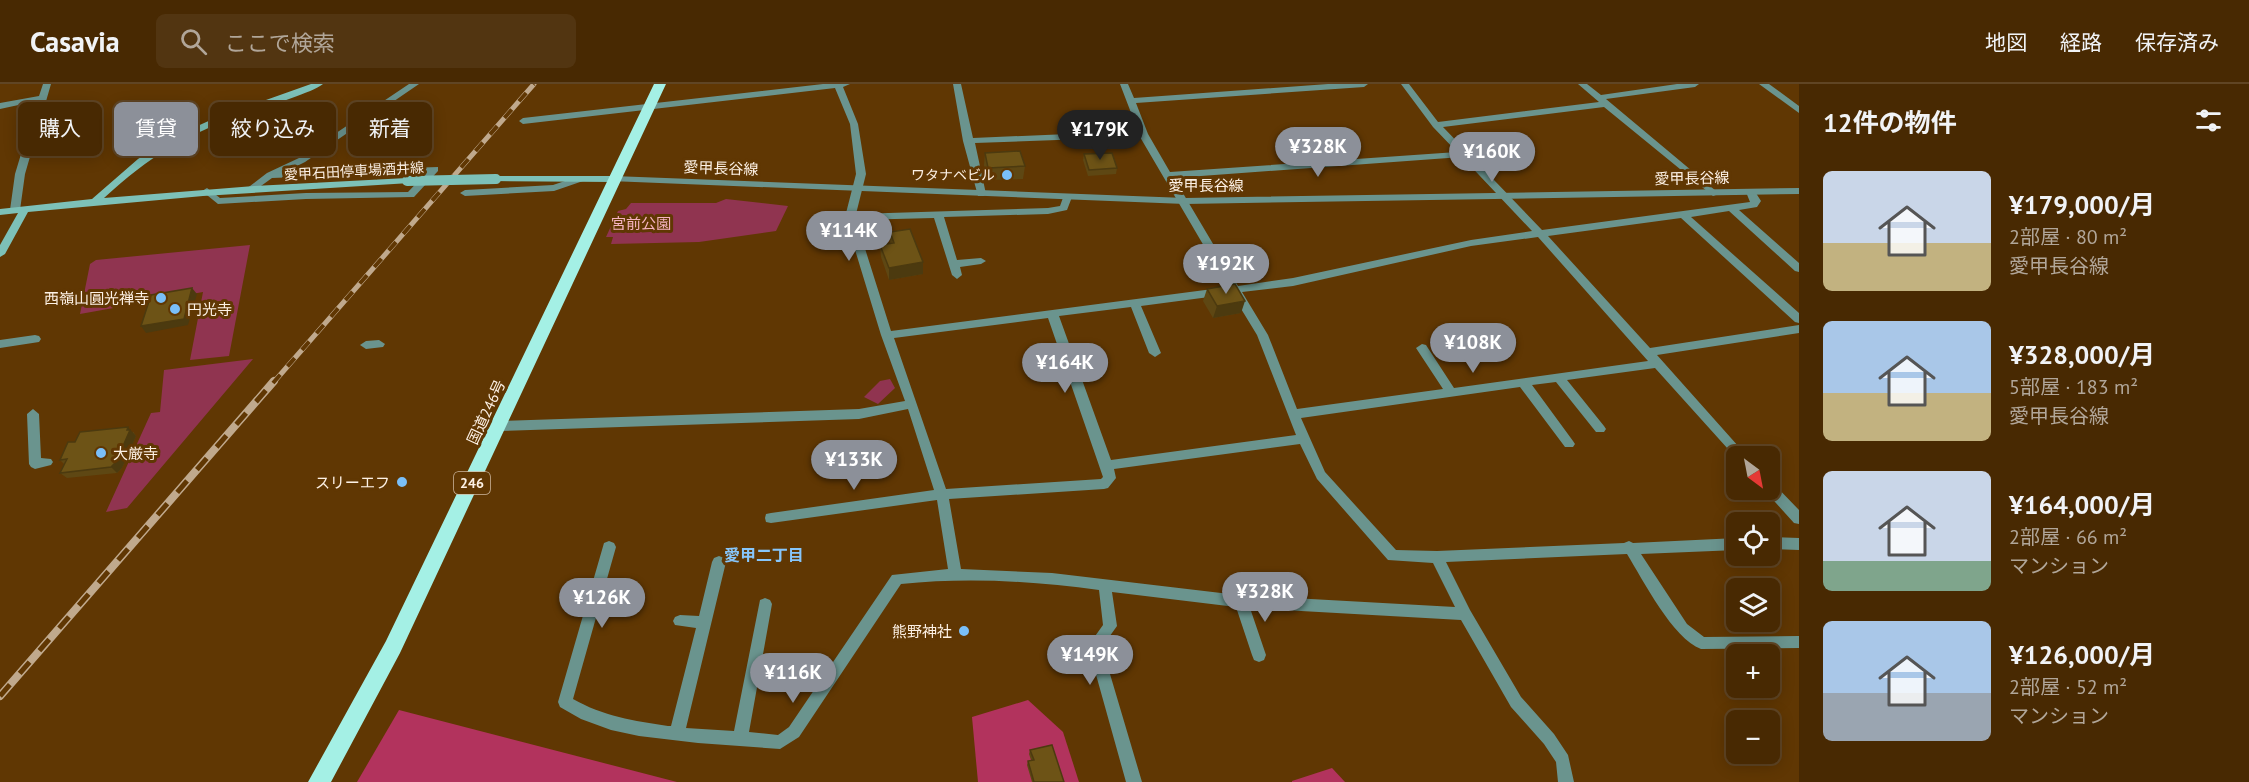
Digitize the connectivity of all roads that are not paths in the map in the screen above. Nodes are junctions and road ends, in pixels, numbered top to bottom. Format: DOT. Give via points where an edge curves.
graph roads {
  1 [pos="46,84"];
  2 [pos="319,84"];
  3 [pos="415,84"];
  4 [pos="660,84"];
  5 [pos="838,84"];
  6 [pos="846,84"];
  7 [pos="957,84"];
  8 [pos="1124,84"];
  9 [pos="1364,84"];
  10 [pos="1405,84"];
  11 [pos="1582,84"];
  12 [pos="1695,84"];
  13 [pos="1763,84"];
  14 [pos="42,99"];
  15 [pos="1130,101"];
  16 [pos="1602,101"];
  17 [pos="1799,101"];
  18 [pos="1787,102"];
  19 [pos="0,106"];
  20 [pos="648,107"];
  21 [pos="1799,111"];
  22 [pos="523,121"];
  23 [pos="1436,125"];
  24 [pos="1143,134"];
  25 [pos="968,141"];
  26 [pos="1465,154"];
  27 [pos="270,175"];
  28 [pos="1169,175"];
  29 [pos="580,179"];
  30 [pos="613,179"];
  31 [pos="251,189"];
  32 [pos="858,189"];
  33 [pos="207,190"];
  34 [pos="1799,191"];
  35 [pos="1751,192"];
  36 [pos="465,193"];
  37 [pos="1713,193"];
  38 [pos="981,194"];
  39 [pos="1506,196"];
  40 [pos="1067,197"];
  41 [pos="97,199"];
  42 [pos="1185,201"];
  43 [pos="1731,208"];
  44 [pos="20,209"];
  45 [pos="0,212"];
  46 [pos="1682,214"];
  47 [pos="938,215"];
  48 [pos="850,217"];
  49 [pos="1540,234"];
  50 [pos="0,254"];
  51 [pos="981,261"];
  52 [pos="1799,269"];
  53 [pos="1236,288"];
  54 [pos="1134,302"];
  55 [pos="1052,313"];
  56 [pos="1799,319"];
  57 [pos="1799,330"];
  58 [pos="887,334"];
  59 [pos="34,339"];
  60 [pos="0,344"];
  61 [pos="379,344"];
  62 [pos="366,345"];
  63 [pos="1422,348"];
  64 [pos="1155,353"];
  65 [pos="1646,353"];
  66 [pos="1655,364"];
  67 [pos="1558,377"];
  68 [pos="1523,382"];
  69 [pos="1451,392"];
  70 [pos="912,404"];
  71 [pos="33,414"];
  72 [pos="1295,414"];
  73 [pos="1597,423"];
  74 [pos="499,426"];
  75 [pos="1303,439"];
  76 [pos="1569,444"];
  77 [pos="1732,446"];
  78 [pos="47,462"];
  79 [pos="1107,465"];
  80 [pos="942,494"];
  81 [pos="1780,499"];
  82 [pos="771,518"];
  83 [pos="1799,519"];
  84 [pos="1780,543"];
  85 [pos="1726,544"];
  86 [pos="1799,544"];
  87 [pos="609,547"];
  88 [pos="1629,547"];
  89 [pos="1437,557"];
  90 [pos="719,562"];
  91 [pos="955,573"];
  92 [pos="1105,586"];
  93 [pos="1241,602"];
  94 [pos="765,604"];
  95 [pos="1466,614"];
  96 [pos="680,621"];
  97 [pos="704,622"];
  98 [pos="1799,642"];
  99 [pos="1259,655"];
  100 [pos="677,733"];
  101 [pos="740,738"];
  102 [pos="319,782"];
  103 [pos="1134,782"];
  104 [pos="1566,782"];
  1 -- 14 [label="street"];
  2 -- 41 [label="main road" via="166,144 128,170"];
  3 -- 27 [label="street" via="302,160"];
  4 -- 20 [label="highway, 国道246号 / 246"];
  5 -- 6 [label="street"];
  5 -- 20 [label="street"];
  5 -- 32 [label="street" via="854,124 861,174"];
  7 -- 25 [label="street"];
  8 -- 15 [label="street"];
  9 -- 15 [label="street"];
  10 -- 23 [label="street"];
  11 -- 16 [label="street"];
  12 -- 16 [label="street"];
  13 -- 18 [label="street"];
  14 -- 19 [label="street"];
  14 -- 44 [label="street" via="20,174"];
  15 -- 24 [label="street"];
  16 -- 23 [label="street"];
  16 -- 37 [label="street"];
  17 -- 18 [label="street"];
  18 -- 21 [label="street"];
  20 -- 22 [label="street"];
  20 -- 30 [label="highway, 国道246号 / 246"];
  23 -- 26 [label="street"];
  24 -- 25 [label="street"];
  24 -- 28 [label="street"];
  25 -- 38 [label="street"];
  26 -- 28 [label="street"];
  26 -- 39 [label="street"];
  27 -- 31 [label="street"];
  27 -- 33 [label="street" via="435,169 411,195 218,201"];
  28 -- 42 [label="street"];
  29 -- 30 [label="main road, 愛甲石田停車場酒井線"];
  29 -- 31 [label="main road, 愛甲石田停車場酒井線, bridge" via="407,181"];
  29 -- 36 [label="street" via="554,188"];
  30 -- 32 [label="street, 愛甲長谷線"];
  30 -- 74 [label="highway, 国道246号 / 246"];
  31 -- 33 [label="main road, 愛甲石田停車場酒井線"];
  32 -- 38 [label="street, 愛甲長谷線"];
  32 -- 48 [label="street"];
  33 -- 41 [label="main road, 愛甲石田停車場酒井線"];
  34 -- 35 [label="street, 愛甲長谷線"];
  35 -- 37 [label="street, 愛甲長谷線"];
  35 -- 43 [label="street" via="1754,205"];
  37 -- 39 [label="street, 愛甲長谷線"];
  38 -- 40 [label="street, 愛甲長谷線"];
  39 -- 42 [label="street, 愛甲長谷線"];
  39 -- 49 [label="street"];
  40 -- 42 [label="street, 愛甲長谷線"];
  40 -- 47 [label="street" via="1064,208 1048,211"];
  41 -- 44 [label="main road, 愛甲石田停車場酒井線"];
  42 -- 53 [label="street"];
  43 -- 46 [label="street"];
  43 -- 52 [label="street"];
  44 -- 45 [label="main road, 愛甲石田停車場酒井線"];
  44 -- 50 [label="main road"];
  46 -- 49 [label="street"];
  46 -- 56 [label="street"];
  47 -- 48 [label="street"];
  47 -- 51 [label="street" via="956,270"];
  48 -- 58 [label="street"];
  49 -- 53 [label="street" via="1471,243 1293,282"];
  49 -- 65 [label="street"];
  53 -- 54 [label="street"];
  53 -- 72 [label="street" via="1262,335"];
  54 -- 55 [label="street"];
  54 -- 64 [label="street"];
  55 -- 58 [label="street"];
  55 -- 79 [label="street"];
  57 -- 65 [label="street"];
  58 -- 70 [label="street"];
  59 -- 60 [label="street"];
  61 -- 62 [label="street"];
  63 -- 69 [label="street"];
  65 -- 66 [label="street"];
  66 -- 67 [label="street"];
  66 -- 77 [label="street"];
  67 -- 68 [label="street"];
  67 -- 73 [label="street"];
  68 -- 69 [label="street"];
  68 -- 76 [label="street" via="1562,429"];
  69 -- 72 [label="street"];
  70 -- 74 [label="street" via="859,414"];
  70 -- 80 [label="street"];
  71 -- 78 [label="street" via="35,464"];
  72 -- 75 [label="street"];
  74 -- 102 [label="highway, 国道246号 / 246" via="393,648"];
  75 -- 79 [label="street"];
  75 -- 89 [label="street" via="1321,475 1393,556"];
  79 -- 80 [label="street" via="1110,478 1104,484"];
  80 -- 82 [label="street" via="820,504"];
  80 -- 91 [label="street"];
  81 -- 83 [label="street"];
  84 -- 86 [label="street"];
  85 -- 88 [label="street"];
  87 -- 100 [label="street" via="565,702 591,717 626,728"];
  88 -- 89 [label="street"];
  88 -- 98 [label="street" via="1682,628 1701,643"];
  89 -- 95 [label="street"];
  90 -- 97 [label="street"];
  91 -- 92 [label="street" via="1048,578"];
  91 -- 101 [label="street" via="897,579 794,732 780,742"];
  92 -- 93 [label="street"];
  92 -- 103 [label="street" via="1110,626 1095,646"];
  93 -- 95 [label="street"];
  93 -- 99 [label="street"];
  94 -- 101 [label="street"];
  95 -- 104 [label="street" via="1516,702 1563,759"];
  96 -- 97 [label="street"];
  97 -- 100 [label="street"];
  100 -- 101 [label="street"];
}
